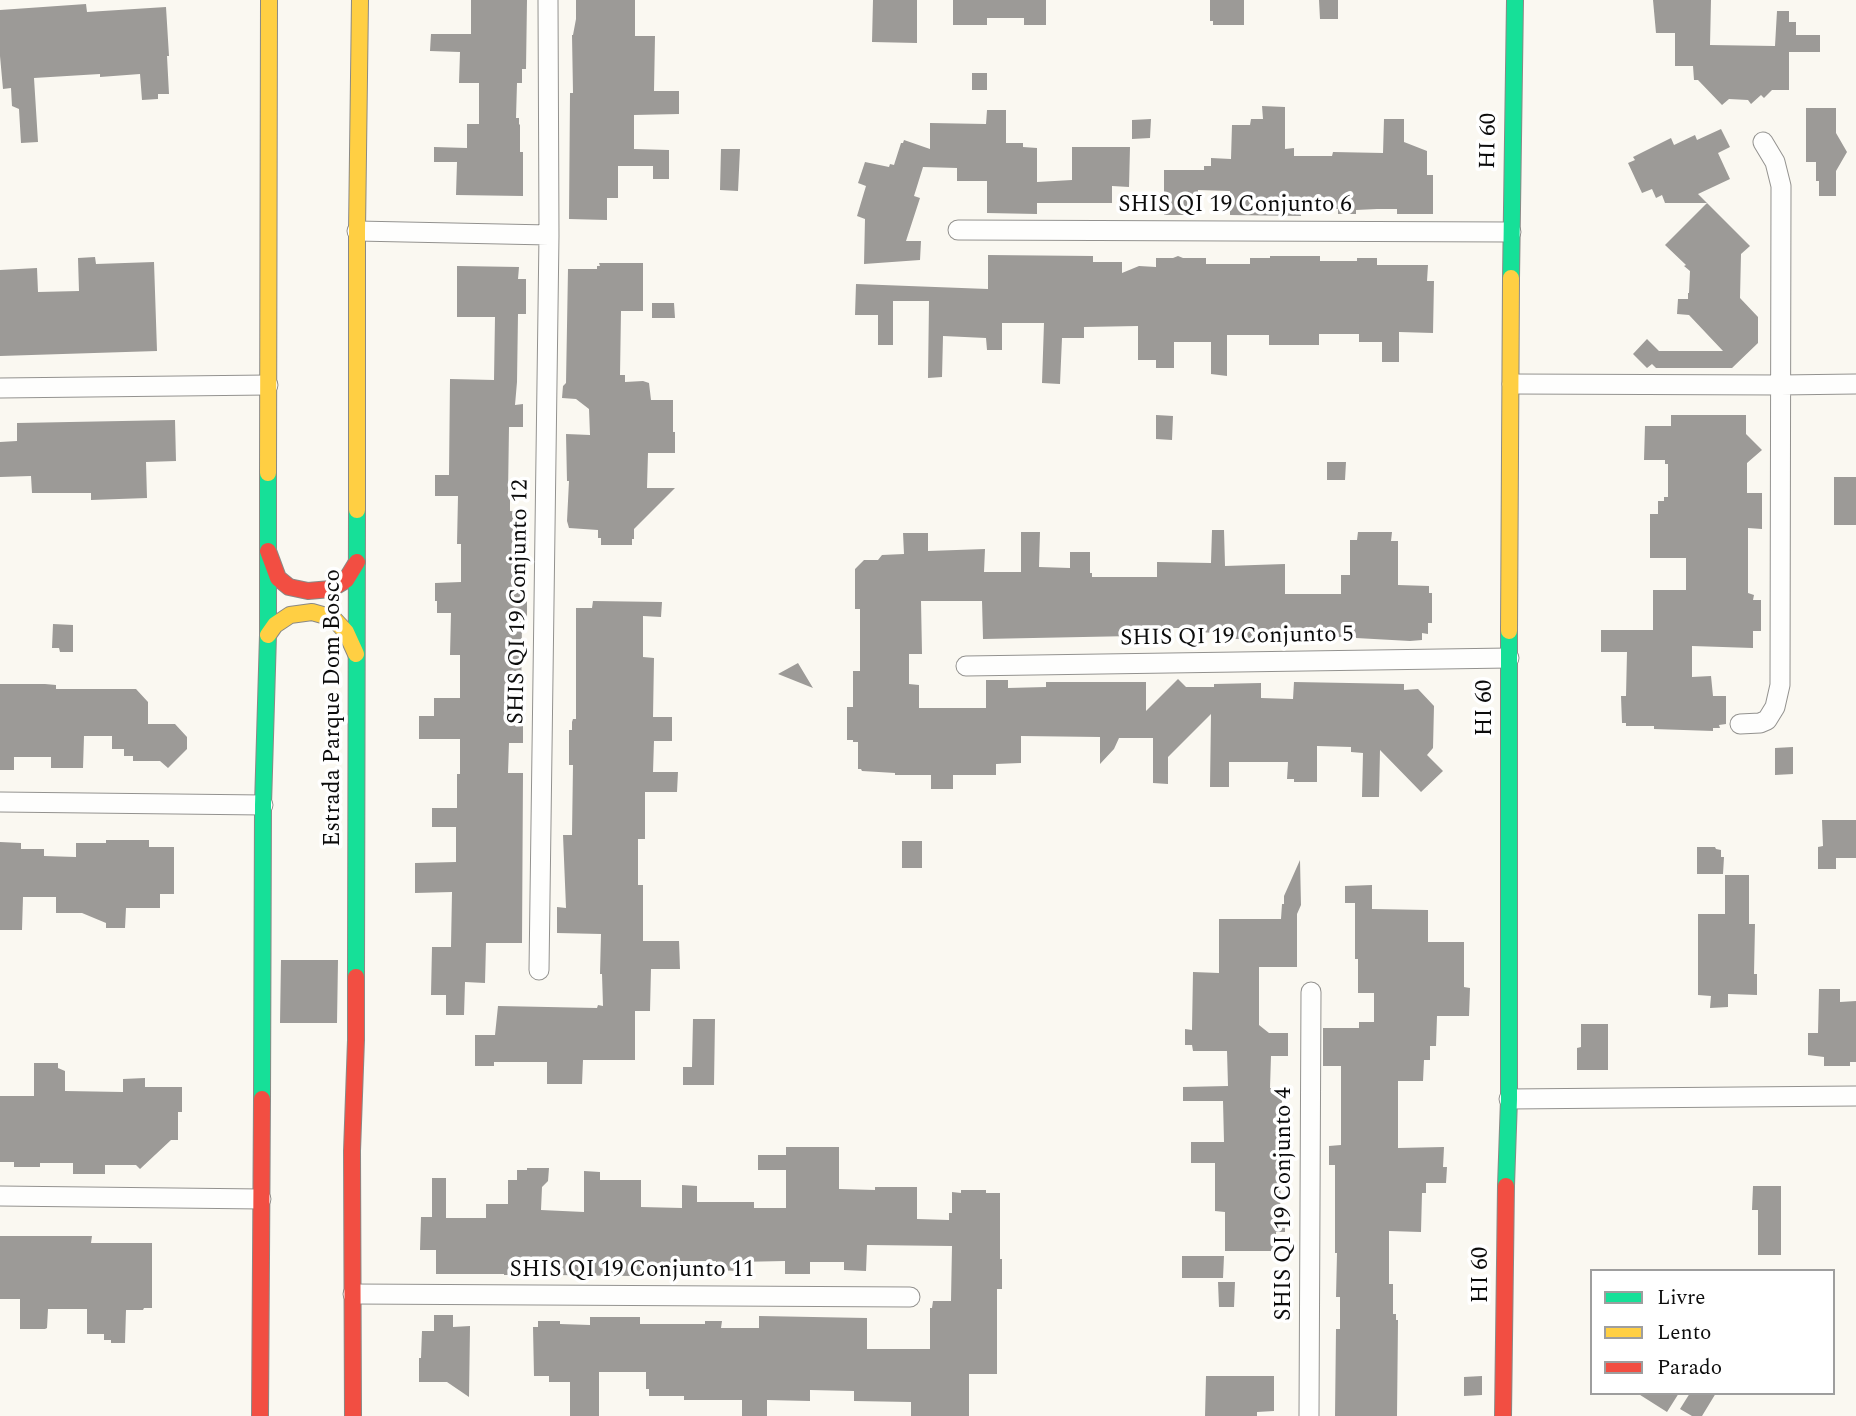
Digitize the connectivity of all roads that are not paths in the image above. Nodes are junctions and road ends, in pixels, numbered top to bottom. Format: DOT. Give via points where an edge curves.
graph roads {
  1 [pos="269,0"];
  2 [pos="360,0"];
  3 [pos="548,0"];
  4 [pos="1515,0"];
  5 [pos="1763,142"];
  6 [pos="958,230"];
  7 [pos="357,231"];
  8 [pos="1511,232"];
  9 [pos="549,235"];
  10 [pos="1512,384"];
  11 [pos="1856,384"];
  12 [pos="268,385"];
  13 [pos="1780,385"];
  14 [pos="0,388"];
  15 [pos="268,550"];
  16 [pos="357,562"];
  17 [pos="268,635"];
  18 [pos="356,654"];
  19 [pos="1509,659"];
  20 [pos="966,666"];
  21 [pos="1740,724"];
  22 [pos="0,802"];
  23 [pos="263,805"];
  24 [pos="540,970"];
  25 [pos="1311,992"];
  26 [pos="1856,1096"];
  27 [pos="1508,1099"];
  28 [pos="0,1196"];
  29 [pos="261,1199"];
  30 [pos="353,1294"];
  31 [pos="910,1297"];
  32 [pos="260,1416"];
  33 [pos="353,1416"];
  34 [pos="1309,1416"];
  35 [pos="1503,1416"];
  1 -- 12 [label="main road"];
  2 -- 7 [label="main road, Estrada Parque Dom Bosco"];
  3 -- 9 [label="street, SHIS QI 19 Conjunto 12"];
  4 -- 8 [label="main road, HI 60"];
  5 -- 13 [label="street" via="1781,186"];
  6 -- 8 [label="street, SHIS QI 19 Conjunto 6"];
  7 -- 9 [label="street"];
  7 -- 16 [label="main road, Estrada Parque Dom Bosco"];
  8 -- 10 [label="main road, HI 60"];
  9 -- 24 [label="street, SHIS QI 19 Conjunto 12"];
  10 -- 13 [label="street"];
  10 -- 19 [label="main road, HI 60"];
  11 -- 13 [label="street"];
  12 -- 14 [label="street"];
  12 -- 15 [label="main road"];
  13 -- 21 [label="street" via="1780,685 1767,720"];
  15 -- 16 [label="main road" via="278,578 289,587 307,591 338,585"];
  15 -- 17 [label="main road"];
  16 -- 18 [label="main road, Estrada Parque Dom Bosco"];
  17 -- 18 [label="main road" via="290,615 312,612 333,618"];
  17 -- 23 [label="main road"];
  18 -- 30 [label="main road, Estrada Parque Dom Bosco"];
  19 -- 20 [label="street, SHIS QI 19 Conjunto 5"];
  19 -- 27 [label="main road, HI 60"];
  22 -- 23 [label="street"];
  23 -- 29 [label="main road"];
  25 -- 34 [label="street, SHIS QI 19 Conjunto 4"];
  26 -- 27 [label="street"];
  27 -- 35 [label="main road, HI 60"];
  28 -- 29 [label="street"];
  29 -- 32 [label="main road"];
  30 -- 31 [label="street, SHIS QI 19 Conjunto 11"];
  30 -- 33 [label="main road, Estrada Parque Dom Bosco"];
}
